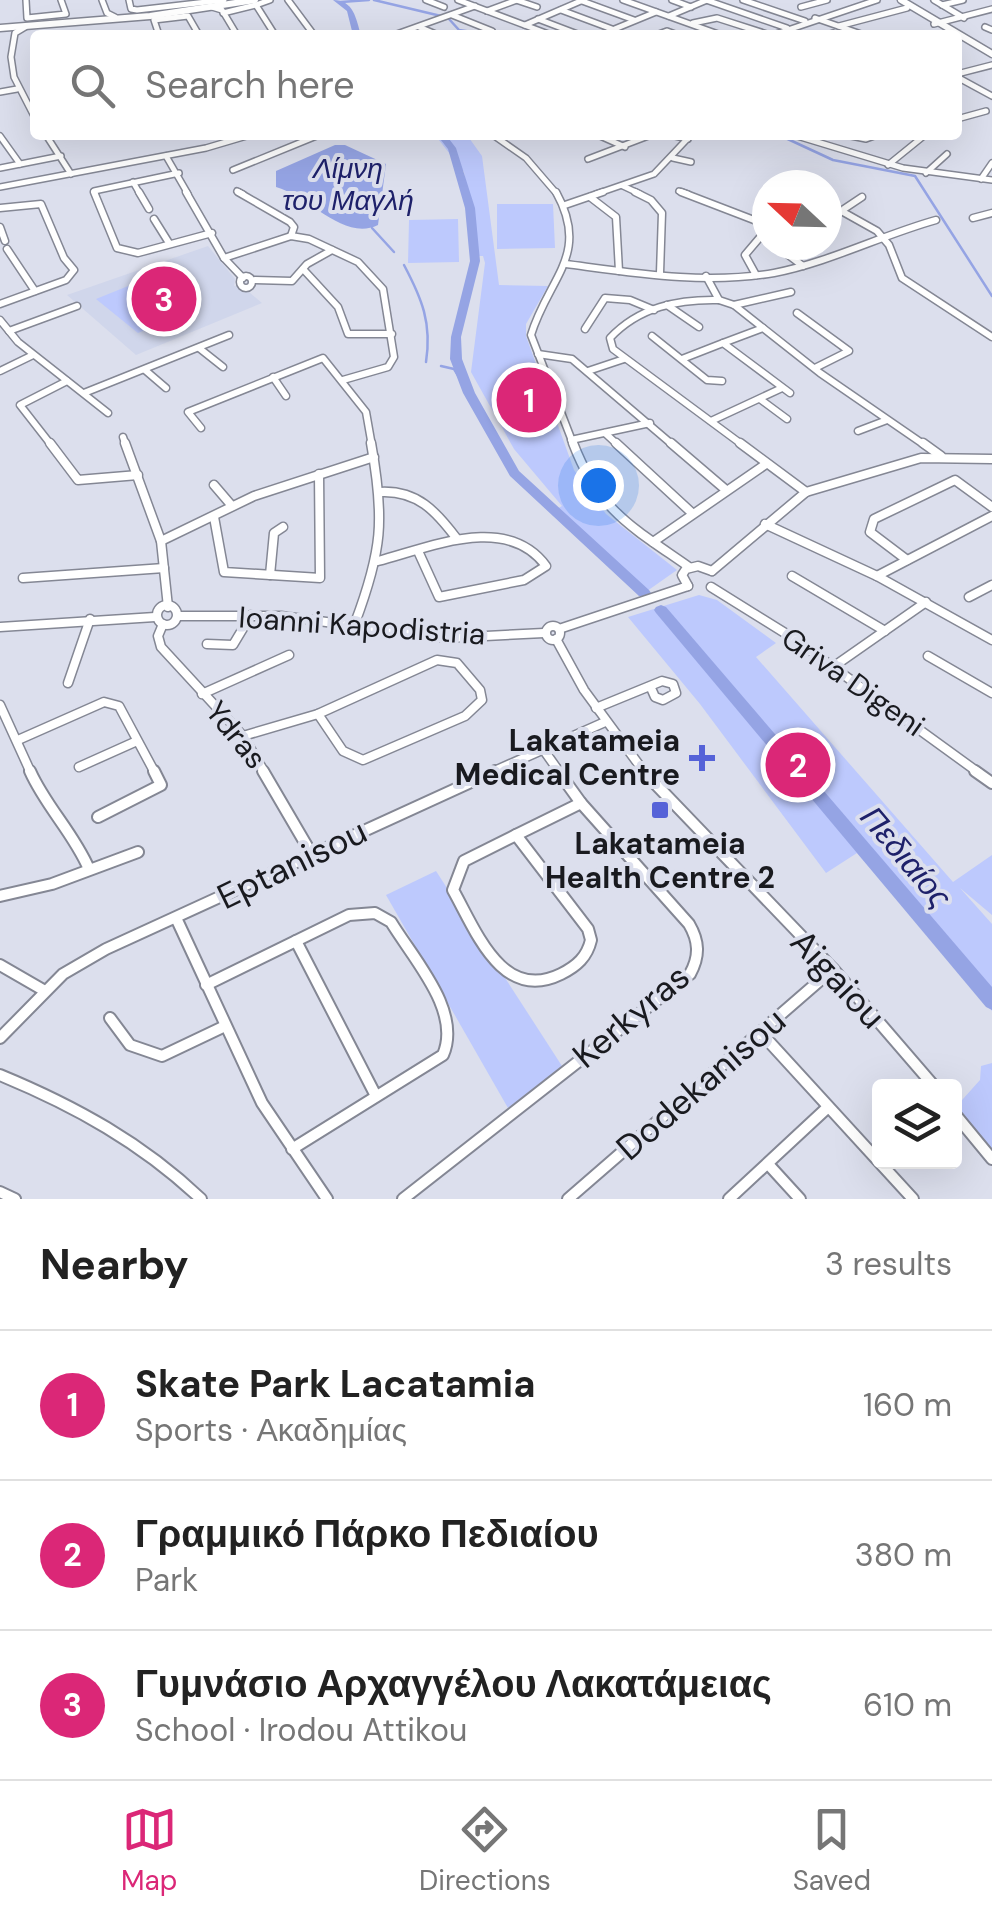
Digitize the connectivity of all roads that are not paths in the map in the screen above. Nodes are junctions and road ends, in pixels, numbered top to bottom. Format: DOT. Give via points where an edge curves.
graph roads {
  1 [pos="26,0"];
  2 [pos="61,0"];
  3 [pos="102,0"];
  4 [pos="129,0"];
  5 [pos="136,0"];
  6 [pos="241,0"];
  7 [pos="270,0"];
  8 [pos="288,0"];
  9 [pos="426,0"];
  10 [pos="458,0"];
  11 [pos="516,0"];
  12 [pos="582,0"];
  13 [pos="622,0"];
  14 [pos="672,0"];
  15 [pos="707,0"];
  16 [pos="742,0"];
  17 [pos="827,0"];
  18 [pos="876,0"];
  19 [pos="897,0"];
  20 [pos="934,0"];
  21 [pos="963,0"];
  22 [pos="256,2"];
  23 [pos="768,3"];
  24 [pos="942,5"];
  25 [pos="475,6"];
  26 [pos="691,6"];
  27 [pos="761,6"];
  28 [pos="224,7"];
  29 [pos="444,7"];
  30 [pos="537,7"];
  31 [pos="906,8"];
  32 [pos="105,9"];
  33 [pos="561,10"];
  34 [pos="488,11"];
  35 [pos="991,11"];
  36 [pos="656,12"];
  37 [pos="815,14"];
  38 [pos="668,16"];
  39 [pos="115,17"];
  40 [pos="446,17"];
  41 [pos="94,19"];
  42 [pos="966,19"];
  43 [pos="538,20"];
  44 [pos="634,20"];
  45 [pos="805,21"];
  46 [pos="691,24"];
  47 [pos="937,24"];
  48 [pos="525,25"];
  49 [pos="839,26"];
  50 [pos="985,26"];
  51 [pos="2,27"];
  52 [pos="25,27"];
  53 [pos="419,27"];
  54 [pos="788,28"];
  55 [pos="612,29"];
  56 [pos="158,30"];
  57 [pos="196,30"];
  58 [pos="235,30"];
  59 [pos="272,30"];
  60 [pos="310,30"];
  61 [pos="410,30"];
  62 [pos="426,30"];
  63 [pos="489,30"];
  64 [pos="538,30"];
  65 [pos="566,30"];
  66 [pos="702,30"];
  67 [pos="756,30"];
  68 [pos="783,30"];
  69 [pos="850,30"];
  70 [pos="946,30"];
  71 [pos="946,30"];
  72 [pos="992,30"];
  73 [pos="15,33"];
  74 [pos="962,40"];
  75 [pos="962,40"];
  76 [pos="992,59"];
  77 [pos="962,74"];
  78 [pos="12,77"];
  79 [pos="0,78"];
  80 [pos="962,80"];
  81 [pos="971,86"];
  82 [pos="962,89"];
  83 [pos="17,90"];
  84 [pos="0,92"];
  85 [pos="992,96"];
  86 [pos="30,110"];
  87 [pos="986,111"];
  88 [pos="962,116"];
  89 [pos="0,136"];
  90 [pos="50,140"];
  91 [pos="223,140"];
  92 [pos="237,140"];
  93 [pos="307,140"];
  94 [pos="498,140"];
  95 [pos="608,140"];
  96 [pos="640,140"];
  97 [pos="687,140"];
  98 [pos="813,140"];
  99 [pos="919,140"];
  100 [pos="226,144"];
  101 [pos="625,148"];
  102 [pos="947,154"];
  103 [pos="61,156"];
  104 [pos="166,156"];
  105 [pos="673,158"];
  106 [pos="588,160"];
  107 [pos="691,162"];
  108 [pos="992,163"];
  109 [pos="20,164"];
  110 [pos="888,164"];
  111 [pos="0,168"];
  112 [pos="232,170"];
  113 [pos="178,173"];
  114 [pos="926,173"];
  115 [pos="72,174"];
  116 [pos="982,178"];
  117 [pos="992,180"];
  118 [pos="134,182"];
  119 [pos="624,186"];
  120 [pos="0,187"];
  121 [pos="237,191"];
  122 [pos="679,191"];
  123 [pos="590,197"];
  124 [pos="862,197"];
  125 [pos="565,205"];
  126 [pos="0,208"];
  127 [pos="148,209"];
  128 [pos="844,209"];
  129 [pos="992,213"];
  130 [pos="154,218"];
  131 [pos="973,218"];
  132 [pos="936,220"];
  133 [pos="752,221"];
  134 [pos="0,227"];
  135 [pos="212,233"];
  136 [pos="880,234"];
  137 [pos="291,236"];
  138 [pos="169,243"];
  139 [pos="752,247"];
  140 [pos="332,250"];
  141 [pos="224,258"];
  142 [pos="795,260"];
  143 [pos="566,264"];
  144 [pos="803,266"];
  145 [pos="302,268"];
  146 [pos="619,272"];
  147 [pos="660,272"];
  148 [pos="756,275"];
  149 [pos="706,276"];
  150 [pos="36,291"];
  151 [pos="791,292"];
  152 [pos="719,300"];
  153 [pos="0,304"];
  154 [pos="667,305"];
  155 [pos="734,305"];
  156 [pos="77,306"];
  157 [pos="654,310"];
  158 [pos="798,312"];
  159 [pos="0,320"];
  160 [pos="699,327"];
  161 [pos="763,328"];
  162 [pos="584,329"];
  163 [pos="9,330"];
  164 [pos="392,334"];
  165 [pos="229,335"];
  166 [pos="652,336"];
  167 [pos="992,337"];
  168 [pos="723,342"];
  169 [pos="199,348"];
  170 [pos="538,354"];
  171 [pos="33,355"];
  172 [pos="624,359"];
  173 [pos="682,359"];
  174 [pos="223,368"];
  175 [pos="814,368"];
  176 [pos="145,370"];
  177 [pos="588,370"];
  178 [pos="0,371"];
  179 [pos="273,377"];
  180 [pos="343,380"];
  181 [pos="68,381"];
  182 [pos="722,381"];
  183 [pos="166,388"];
  184 [pos="782,388"];
  185 [pos="84,393"];
  186 [pos="790,393"];
  187 [pos="286,396"];
  188 [pos="760,400"];
  189 [pos="108,414"];
  190 [pos="787,419"];
  191 [pos="887,420"];
  192 [pos="711,421"];
  193 [pos="650,422"];
  194 [pos="202,428"];
  195 [pos="858,431"];
  196 [pos="606,433"];
  197 [pos="123,437"];
  198 [pos="571,440"];
  199 [pos="942,456"];
  200 [pos="374,458"];
  201 [pos="992,459"];
  202 [pos="766,464"];
  203 [pos="319,474"];
  204 [pos="138,475"];
  205 [pos="214,485"];
  206 [pos="726,490"];
  207 [pos="380,492"];
  208 [pos="806,492"];
  209 [pos="232,506"];
  210 [pos="992,507"];
  211 [pos="692,513"];
  212 [pos="992,516"];
  213 [pos="214,517"];
  214 [pos="765,524"];
  215 [pos="283,527"];
  216 [pos="458,539"];
  217 [pos="160,541"];
  218 [pos="652,542"];
  219 [pos="418,551"];
  220 [pos="907,560"];
  221 [pos="378,562"];
  222 [pos="689,567"];
  223 [pos="164,568"];
  224 [pos="712,571"];
  225 [pos="270,575"];
  226 [pos="792,576"];
  227 [pos="877,576"];
  228 [pos="23,578"];
  229 [pos="992,585"];
  230 [pos="688,586"];
  231 [pos="711,587"];
  232 [pos="969,597"];
  233 [pos="926,602"];
  234 [pos="168,606"];
  235 [pos="251,615"];
  236 [pos="179,616"];
  237 [pos="90,619"];
  238 [pos="159,620"];
  239 [pos="356,624"];
  240 [pos="0,627"];
  241 [pos="885,631"];
  242 [pos="558,634"];
  243 [pos="992,640"];
  244 [pos="207,644"];
  245 [pos="290,655"];
  246 [pos="928,656"];
  247 [pos="833,667"];
  248 [pos="68,683"];
  249 [pos="651,688"];
  250 [pos="992,693"];
  251 [pos="202,694"];
  252 [pos="0,705"];
  253 [pos="596,708"];
  254 [pos="318,714"];
  255 [pos="605,722"];
  256 [pos="243,736"];
  257 [pos="18,740"];
  258 [pos="137,740"];
  259 [pos="543,748"];
  260 [pos="79,767"];
  261 [pos="988,772"];
  262 [pos="992,783"];
  263 [pos="581,803"];
  264 [pos="98,817"];
  265 [pos="516,835"];
  266 [pos="138,852"];
  267 [pos="311,853"];
  268 [pos="89,870"];
  269 [pos="0,896"];
  270 [pos="178,920"];
  271 [pos="296,941"];
  272 [pos="0,965"];
  273 [pos="833,969"];
  274 [pos="206,985"];
  275 [pos="44,991"];
  276 [pos="110,1018"];
  277 [pos="223,1027"];
  278 [pos="762,1034"];
  279 [pos="0,1038"];
  280 [pos="0,1075"];
  281 [pos="928,1079"];
  282 [pos="376,1096"];
  283 [pos="828,1108"];
  284 [pos="962,1122"];
  285 [pos="292,1150"];
  286 [pos="992,1159"];
  287 [pos="768,1164"];
  288 [pos="0,1192"];
  289 [pos="15,1199"];
  290 [pos="201,1199"];
  291 [pos="326,1199"];
  292 [pos="404,1199"];
  293 [pos="568,1199"];
  294 [pos="728,1199"];
  295 [pos="800,1199"];
  296 [pos="913,1199"];
  1 -- 2 [label="street" via="28,18 39,20 66,14"];
  3 -- 32 [label="street"];
  4 -- 5 [label="street"];
  4 -- 28 [label="street" via="133,10"];
  6 -- 39 [label="main road"];
  7 -- 22 [label="street"];
  8 -- 60 [label="street"];
  9 -- 29 [label="street"];
  10 -- 25 [label="street"];
  11 -- 30 [label="street"];
  11 -- 34 [label="street"];
  12 -- 33 [label="street"];
  12 -- 44 [label="street"];
  13 -- 36 [label="street"];
  14 -- 26 [label="street"];
  15 -- 26 [label="street"];
  15 -- 54 [label="street"];
  16 -- 27 [label="street"];
  17 -- 37 [label="street" via="803,7"];
  18 -- 37 [label="street"];
  19 -- 31 [label="main road"];
  19 -- 47 [label="main road"];
  20 -- 24 [label="street"];
  21 -- 24 [label="street"];
  22 -- 28 [label="main road"];
  22 -- 59 [label="street"];
  23 -- 27 [label="street"];
  24 -- 42 [label="street"];
  25 -- 34 [label="street"];
  25 -- 40 [label="street"];
  26 -- 38 [label="street"];
  27 -- 45 [label="street"];
  28 -- 52 [label="main road"];
  28 -- 58 [label="street"];
  31 -- 47 [label="main road"];
  31 -- 49 [label="street"];
  32 -- 39 [label="street"];
  32 -- 41 [label="street"];
  33 -- 43 [label="street"];
  33 -- 55 [label="street"];
  34 -- 48 [label="street"];
  35 -- 42 [label="street"];
  36 -- 38 [label="street"];
  36 -- 44 [label="street"];
  37 -- 45 [label="street"];
  37 -- 49 [label="street"];
  38 -- 46 [label="street"];
  39 -- 41 [label="main road"];
  40 -- 53 [label="street"];
  40 -- 63 [label="street"];
  41 -- 51 [label="main road"];
  42 -- 47 [label="street"];
  43 -- 48 [label="street"];
  43 -- 65 [label="street"];
  44 -- 55 [label="street"];
  45 -- 54 [label="street"];
  46 -- 66 [label="street"];
  46 -- 67 [label="street" via="718,18"];
  47 -- 70 [label="main road"];
  47 -- 71 [label="main road"];
  48 -- 64 [label="street"];
  49 -- 69 [label="street"];
  50 -- 72 [label="street"];
  51 -- 52 [label="main road"];
  51 -- 73 [label="street"];
  52 -- 73 [label="street"];
  53 -- 61 [label="street"];
  53 -- 62 [label="street"];
  54 -- 68 [label="street"];
  56 -- 57 [label="street" via="155,19 181,14"];
  73 -- 78 [label="street"];
  74 -- 76 [label="main road"];
  75 -- 76 [label="main road"];
  76 -- 77 [label="street"];
  78 -- 79 [label="street"];
  78 -- 83 [label="street"];
  80 -- 81 [label="street"];
  81 -- 82 [label="street"];
  81 -- 85 [label="street"];
  83 -- 84 [label="street"];
  83 -- 86 [label="street"];
  87 -- 88 [label="street"];
  89 -- 109 [label="street"];
  90 -- 103 [label="street"];
  91 -- 100 [label="street"];
  92 -- 100 [label="street"];
  93 -- 112 [label="street"];
  94 -- 125 [label="street" via="542,175"];
  95 -- 101 [label="street"];
  96 -- 101 [label="street"];
  97 -- 105 [label="street"];
  98 -- 110 [label="street"];
  99 -- 110 [label="street"];
  100 -- 104 [label="street"];
  101 -- 106 [label="street"];
  102 -- 114 [label="street"];
  103 -- 109 [label="street"];
  103 -- 115 [label="street"];
  104 -- 113 [label="street"];
  104 -- 115 [label="street"];
  105 -- 107 [label="street"];
  105 -- 119 [label="street"];
  108 -- 116 [label="street"];
  109 -- 111 [label="street"];
  110 -- 114 [label="street"];
  113 -- 118 [label="street"];
  113 -- 135 [label="street"];
  114 -- 116 [label="street"];
  115 -- 120 [label="street"];
  116 -- 117 [label="street"];
  118 -- 127 [label="street"];
  118 -- 138 [label="street" via="93,196 117,248 131,254"];
  119 -- 123 [label="street"];
  119 -- 147 [label="street" via="662,213"];
  121 -- 137 [label="street" via="290,222"];
  122 -- 133 [label="street"];
  123 -- 125 [label="street"];
  123 -- 146 [label="street" via="616,218"];
  124 -- 128 [label="street"];
  125 -- 143 [label="street" via="573,230"];
  126 -- 150 [label="street" via="41,204 74,270"];
  128 -- 136 [label="street"];
  129 -- 131 [label="street"];
  130 -- 138 [label="street"];
  132 -- 136 [label="street"];
  134 -- 150 [label="street"];
  135 -- 138 [label="street"];
  135 -- 141 [label="street"];
  136 -- 144 [label="street"];
  136 -- 167 [label="street" via="902,278"];
  137 -- 140 [label="street"];
  137 -- 141 [label="street"];
  139 -- 148 [label="street" via="745,256"];
  140 -- 145 [label="street"];
  140 -- 164 [label="street" via="358,262 381,285"];
  141 -- 145 [label="street" via="244,286 292,281"];
  142 -- 144 [label="street"];
  143 -- 146 [label="street"];
  143 -- 170 [label="street" via="534,322"];
  144 -- 148 [label="street"];
  145 -- 164 [label="street" via="338,307 348,334"];
  146 -- 147 [label="street"];
  147 -- 149 [label="street"];
  148 -- 149 [label="street"];
  149 -- 152 [label="street"];
  150 -- 153 [label="street"];
  151 -- 155 [label="street"];
  152 -- 154 [label="street"];
  152 -- 155 [label="street"];
  154 -- 157 [label="street"];
  154 -- 160 [label="street"];
  155 -- 161 [label="street"];
  156 -- 163 [label="street"];
  157 -- 162 [label="street" via="606,298"];
  157 -- 172 [label="street" via="610,338"];
  158 -- 175 [label="street" via="848,351"];
  159 -- 163 [label="street"];
  161 -- 168 [label="street"];
  161 -- 175 [label="street"];
  163 -- 171 [label="street"];
  164 -- 180 [label="street" via="388,367"];
  165 -- 169 [label="street"];
  166 -- 173 [label="street"];
  168 -- 173 [label="street"];
  168 -- 184 [label="street"];
  169 -- 174 [label="street"];
  169 -- 176 [label="street"];
  170 -- 177 [label="street" via="572,359"];
  170 -- 198 [label="street"];
  171 -- 178 [label="street"];
  171 -- 181 [label="street"];
  172 -- 177 [label="street"];
  172 -- 192 [label="street"];
  173 -- 182 [label="street" via="710,382"];
  175 -- 191 [label="street"];
  176 -- 183 [label="street"];
  176 -- 185 [label="street"];
  177 -- 193 [label="street"];
  179 -- 180 [label="street" via="323,358"];
  179 -- 187 [label="street"];
  179 -- 194 [label="street" via="188,412"];
  180 -- 200 [label="street" via="368,418"];
  181 -- 185 [label="street"];
  181 -- 204 [label="street" via="20,406 42,439 78,480"];
  184 -- 186 [label="street"];
  184 -- 188 [label="street"];
  185 -- 189 [label="street"];
  188 -- 190 [label="street"];
  188 -- 192 [label="street"];
  191 -- 195 [label="street"];
  191 -- 199 [label="street"];
  192 -- 202 [label="street"];
  193 -- 196 [label="street"];
  193 -- 206 [label="street"];
  196 -- 198 [label="street"];
  196 -- 211 [label="street"];
  197 -- 204 [label="street"];
  198 -- 218 [label="street" via="597,495"];
  199 -- 201 [label="street"];
  199 -- 208 [label="street"];
  200 -- 203 [label="street"];
  200 -- 207 [label="street"];
  202 -- 206 [label="street"];
  202 -- 208 [label="street"];
  203 -- 209 [label="street"];
  203 -- 225 [label="street" via="320,578"];
  204 -- 217 [label="street"];
  205 -- 209 [label="street"];
  206 -- 211 [label="street"];
  207 -- 216 [label="street" via="408,493 428,503"];
  207 -- 221 [label="street"];
  208 -- 214 [label="street"];
  209 -- 213 [label="street"];
  210 -- 220 [label="street" via="955,480 874,518 870,532"];
  211 -- 218 [label="street"];
  212 -- 220 [label="street"];
  213 -- 217 [label="street"];
  213 -- 225 [label="street" via="224,572"];
  214 -- 224 [label="street"];
  214 -- 227 [label="street"];
  215 -- 225 [label="street" via="274,533"];
  216 -- 219 [label="street"];
  216 -- 219 [label="street" via="508,540 533,550 546,566 524,580 439,597"];
  217 -- 223 [label="street"];
  218 -- 222 [label="street"];
  219 -- 221 [label="street"];
  220 -- 227 [label="street"];
  221 -- 239 [label="street"];
  222 -- 224 [label="street"];
  222 -- 230 [label="street" via="682,575"];
  223 -- 228 [label="street"];
  223 -- 234 [label="street"];
  224 -- 231 [label="street"];
  226 -- 241 [label="street"];
  227 -- 233 [label="street"];
  229 -- 232 [label="street"];
  230 -- 231 [label="street"];
  230 -- 242 [label="street"];
  231 -- 247 [label="street, Griva Digeni"];
  233 -- 241 [label="street"];
  233 -- 243 [label="street"];
  234 -- 236 [label="street"];
  234 -- 238 [label="street"];
  235 -- 236 [label="street, Ioanni Kapodistria"];
  235 -- 239 [label="street, Ioanni Kapodistria"];
  235 -- 244 [label="street" via="233,646"];
  236 -- 238 [label="street"];
  237 -- 238 [label="street"];
  237 -- 240 [label="street"];
  237 -- 248 [label="street"];
  238 -- 251 [label="street, Ydras" via="161,646"];
  239 -- 242 [label="street, Ioanni Kapodistria" via="446,638"];
  241 -- 247 [label="street"];
  242 -- 253 [label="street, Aigaiou"];
  245 -- 251 [label="street"];
  246 -- 250 [label="street"];
  247 -- 261 [label="street, Griva Digeni"];
  249 -- 253 [label="street"];
  251 -- 256 [label="street, Ydras"];
  252 -- 257 [label="street"];
  253 -- 255 [label="street, Aigaiou"];
  254 -- 254 [label="street" via="343,751 371,759 465,716 482,700 452,660 437,660"];
  254 -- 256 [label="street"];
  255 -- 259 [label="street, Eptanisou"];
  255 -- 273 [label="street, Aigaiou" via="677,815"];
  256 -- 267 [label="street, Ydras"];
  257 -- 258 [label="street" via="104,702 119,706"];
  257 -- 268 [label="street" via="42,798 75,836"];
  258 -- 260 [label="street"];
  258 -- 264 [label="street" via="160,785"];
  259 -- 263 [label="street, Kerkyras"];
  259 -- 267 [label="street, Eptanisou"];
  261 -- 262 [label="street, Griva Digeni"];
  263 -- 265 [label="street"];
  263 -- 292 [label="street, Kerkyras" via="689,924 697,941 695,966"];
  265 -- 265 [label="street" via="464,861 453,890 510,978 542,985 586,958 592,940"];
  266 -- 268 [label="street"];
  267 -- 270 [label="street, Eptanisou"];
  268 -- 269 [label="street"];
  270 -- 274 [label="street"];
  270 -- 275 [label="street, Eptanisou" via="106,949"];
  271 -- 274 [label="street"];
  271 -- 282 [label="street"];
  271 -- 282 [label="street" via="357,913 386,918 448,1017 451,1036 442,1055"];
  272 -- 275 [label="street"];
  273 -- 278 [label="street, Dodekanisou"];
  273 -- 281 [label="street, Aigaiou"];
  274 -- 277 [label="street"];
  275 -- 279 [label="street, Eptanisou"];
  276 -- 277 [label="street" via="132,1047 162,1056"];
  277 -- 285 [label="street"];
  278 -- 283 [label="street"];
  278 -- 293 [label="street, Dodekanisou"];
  280 -- 290 [label="street" via="102,1121"];
  282 -- 285 [label="street"];
  283 -- 287 [label="street"];
  283 -- 296 [label="street"];
  284 -- 286 [label="street"];
  285 -- 291 [label="street"];
  287 -- 294 [label="street"];
  287 -- 295 [label="street"];
  288 -- 289 [label="street"];
}
